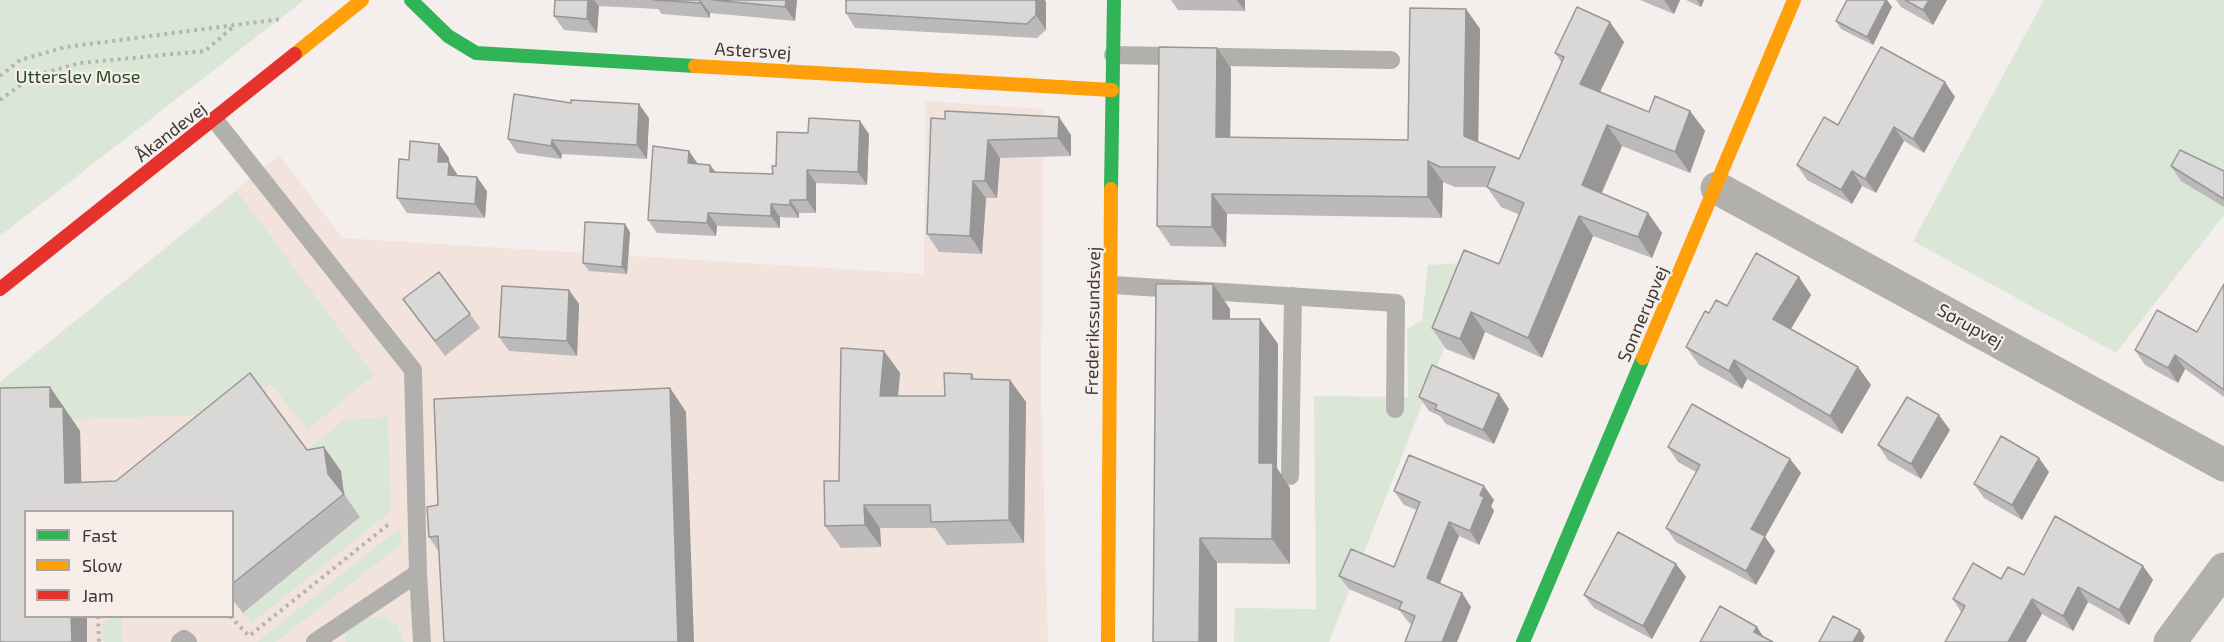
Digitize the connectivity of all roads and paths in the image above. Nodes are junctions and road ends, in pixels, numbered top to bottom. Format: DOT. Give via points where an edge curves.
graph roads {
  1 [pos="362,0"];
  2 [pos="411,0"];
  3 [pos="1114,0"];
  4 [pos="1794,0"];
  5 [pos="280,19"];
  6 [pos="235,25"];
  7 [pos="1113,55"];
  8 [pos="1391,60"];
  9 [pos="0,75"];
  10 [pos="1112,90"];
  11 [pos="0,100"];
  12 [pos="215,120"];
  13 [pos="1717,188"];
  14 [pos="1113,285"];
  15 [pos="0,289"];
  16 [pos="1293,296"];
  17 [pos="1395,410"];
  18 [pos="2224,465"];
  19 [pos="1290,476"];
  20 [pos="416,511"];
  21 [pos="2224,569"];
  22 [pos="418,573"];
  23 [pos="98,618"];
  24 [pos="232,618"];
  25 [pos="318,641"];
  26 [pos="99,642"];
  27 [pos="180,642"];
  28 [pos="188,642"];
  29 [pos="422,642"];
  30 [pos="1108,642"];
  31 [pos="1523,642"];
  32 [pos="2170,642"];
  1 -- 12 [label="street, Åkandevej"];
  2 -- 10 [label="street, Astersvej" via="448,36 477,53"];
  3 -- 7 [label="street, Frederikssundsvej"];
  4 -- 13 [label="street, Sonnerupvej"];
  5 -- 6 [label="path"];
  6 -- 9 [label="path" via="66,47 20,60"];
  6 -- 11 [label="path" via="205,51 80,63 33,76"];
  7 -- 8 [label="lane"];
  7 -- 10 [label="street, Frederikssundsvej"];
  10 -- 14 [label="street, Frederikssundsvej"];
  12 -- 15 [label="street, Åkandevej"];
  12 -- 20 [label="lane" via="413,370"];
  13 -- 18 [label="street, Sørupvej"];
  13 -- 31 [label="street, Sonnerupvej"];
  14 -- 16 [label="lane"];
  14 -- 30 [label="street, Frederikssundsvej"];
  16 -- 17 [label="lane" via="1396,303"];
  16 -- 19 [label="lane"];
  20 -- 22 [label="lane"];
  20 -- 24 [label="path" via="393,521 249,636"];
  21 -- 32 [label="street"];
  22 -- 25 [label="lane"];
  22 -- 29 [label="lane"];
  23 -- 26 [label="path"];
  27 -- 28 [label="lane"];
}
